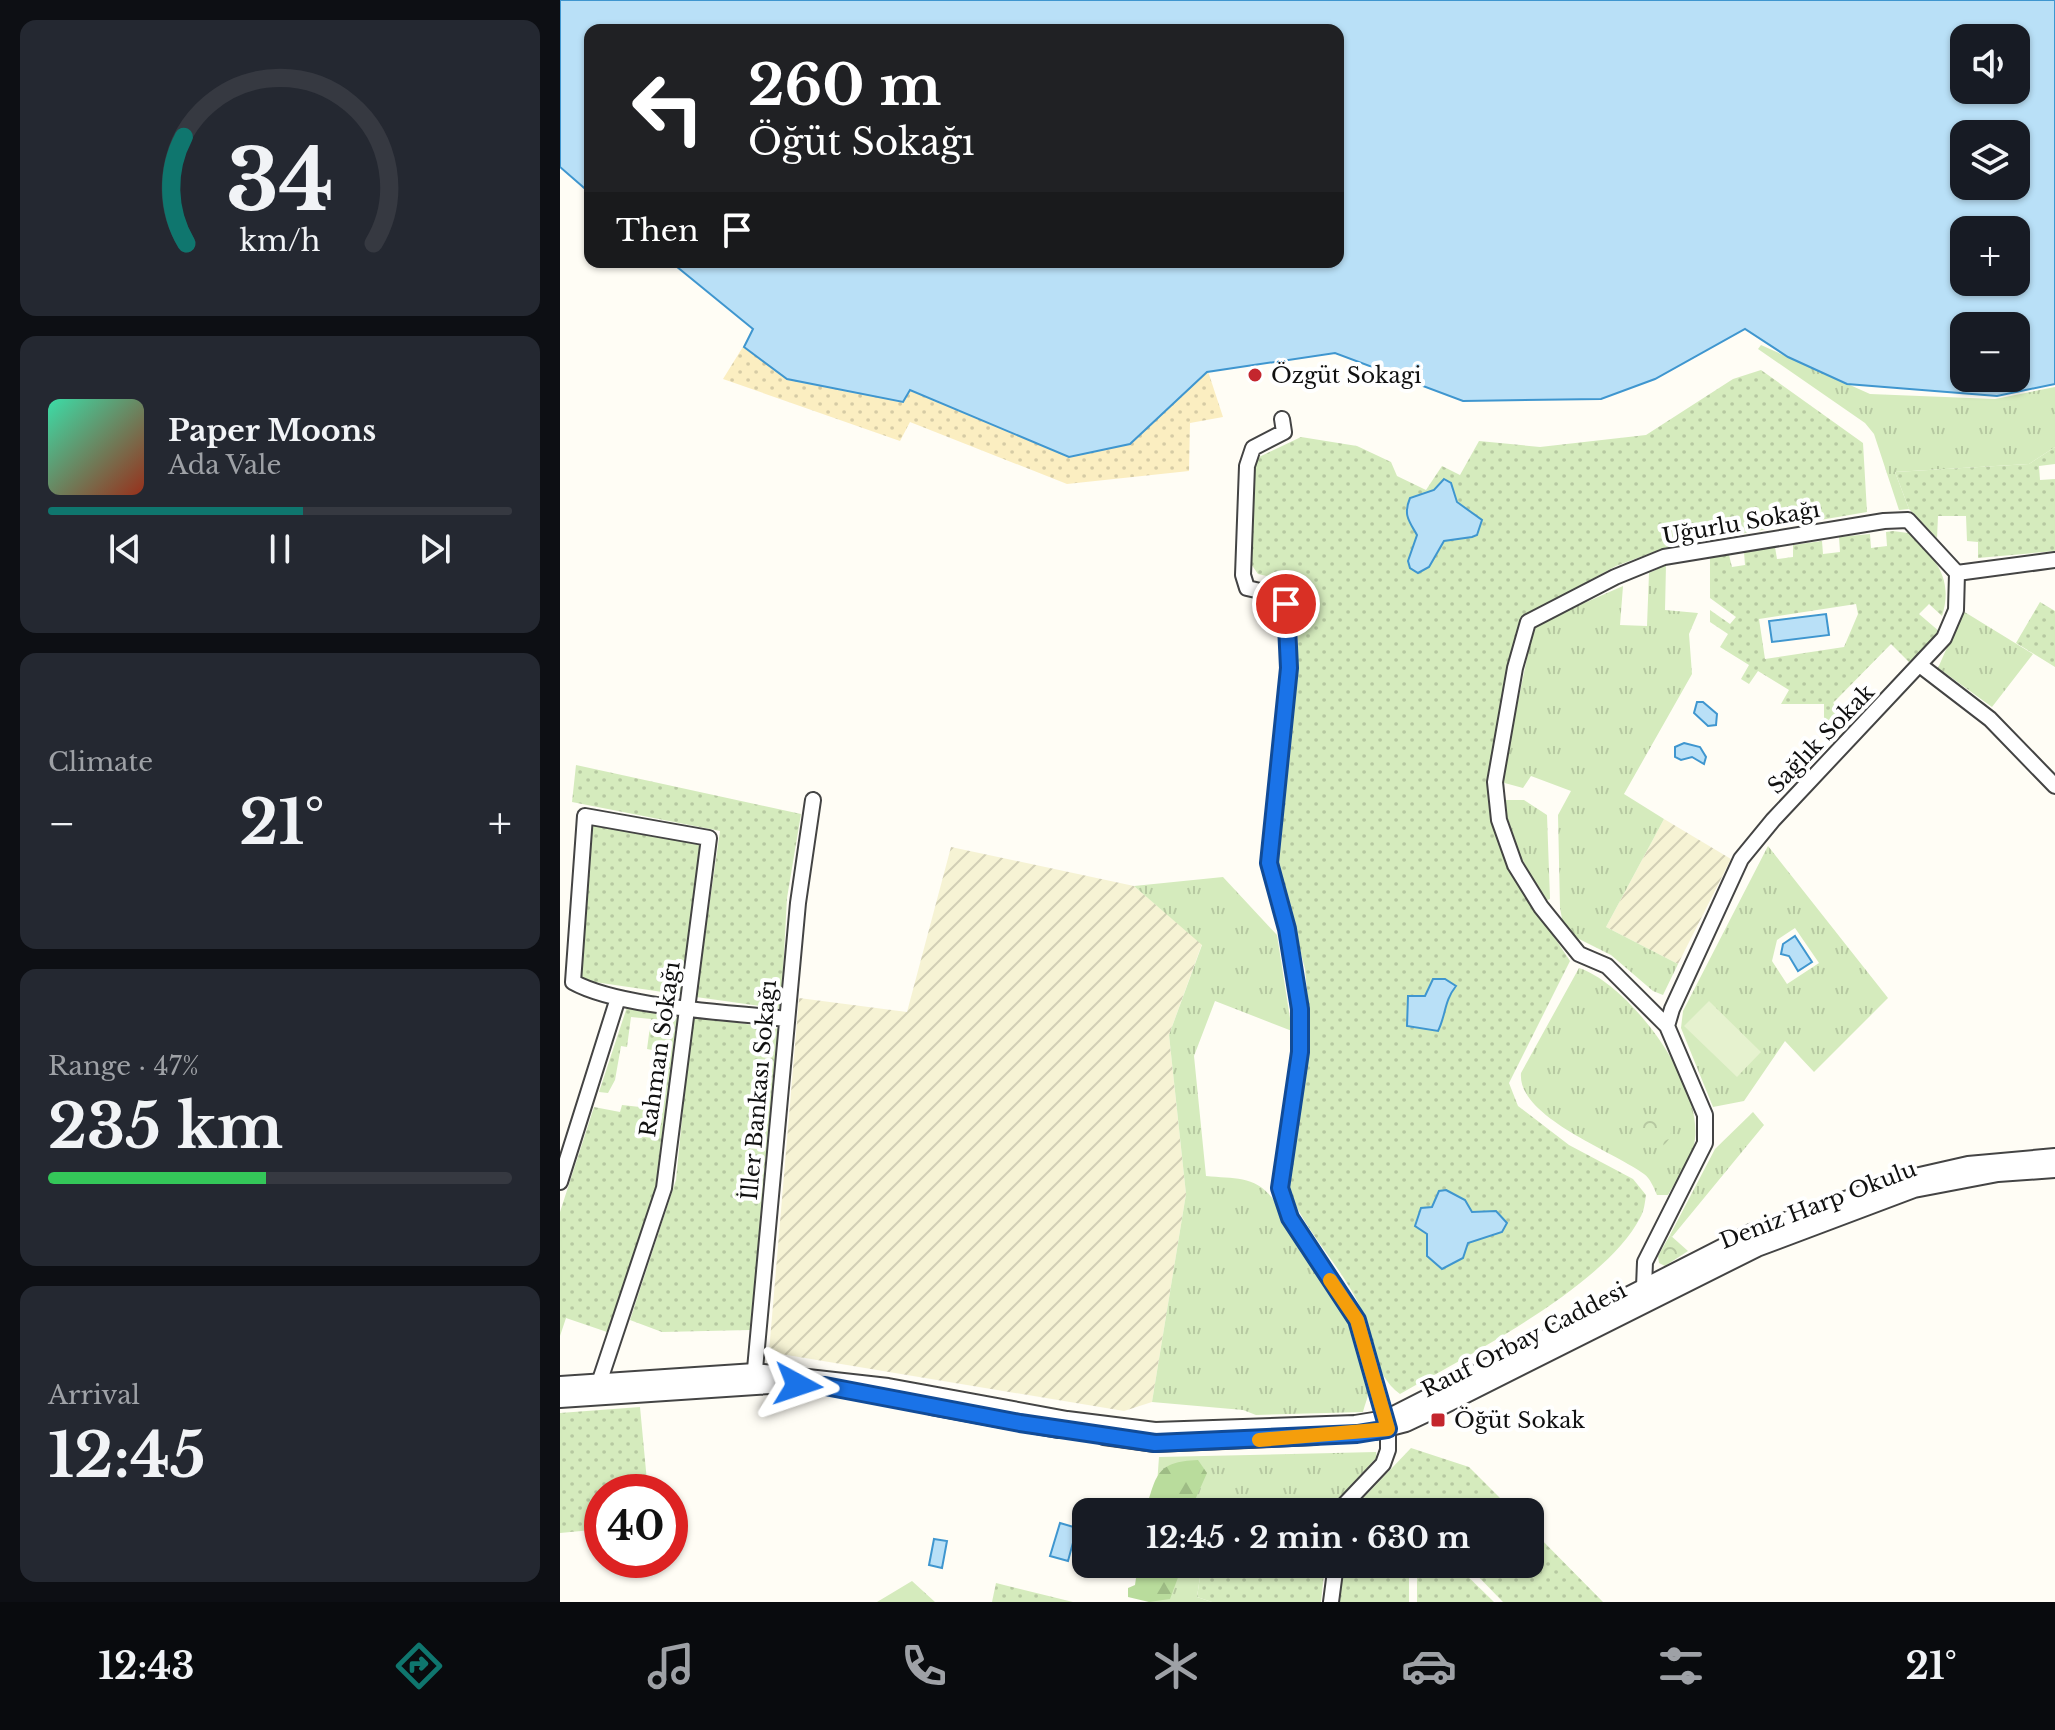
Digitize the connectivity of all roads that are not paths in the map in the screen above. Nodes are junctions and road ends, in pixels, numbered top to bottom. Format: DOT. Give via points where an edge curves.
graph roads {
  1 [pos="1282,419"];
  2 [pos="2055,560"];
  3 [pos="1957,573"];
  4 [pos="1921,666"];
  5 [pos="2055,786"];
  6 [pos="813,800"];
  7 [pos="618,998"];
  8 [pos="689,1007"];
  9 [pos="787,1019"];
  10 [pos="1667,1026"];
  11 [pos="2055,1157"];
  12 [pos="2055,1169"];
  13 [pos="560,1182"];
  14 [pos="1648,1293"];
  15 [pos="754,1378"];
  16 [pos="599,1383"];
  17 [pos="560,1385"];
  18 [pos="560,1399"];
  19 [pos="1387,1424"];
  20 [pos="1351,1498"];
  21 [pos="1334,1578"];
  22 [pos="1331,1602"];
  1 -- 19 [label="street" via="1284,432 1253,448 1247,466 1243,575 1247,588 1286,604 1289,621 1269,863 1287,929 1300,1009 1300,1052 1280,1188 1290,1218 1357,1320"];
  2 -- 3 [label="street"];
  3 -- 4 [label="street, Sağlık Sokak" via="1956,610 1944,638"];
  3 -- 10 [label="street, Uğurlu Sokağı" via="1908,520 1884,521 1664,557 1528,622 1495,782 1499,820 1515,865 1555,925 1579,954 1607,966"];
  4 -- 5 [label="street" via="1990,719"];
  4 -- 10 [label="street, Sağlık Sokak" via="1741,859"];
  6 -- 9 [label="street, İller Bankası Sokağı"];
  7 -- 8 [label="street"];
  7 -- 8 [label="street, Rahman Sokağı" via="573,982 585,816 709,838"];
  7 -- 13 [label="street"];
  8 -- 9 [label="street"];
  8 -- 16 [label="street, Rahman Sokağı" via="664,1188"];
  9 -- 15 [label="street, İller Bankası Sokağı"];
  10 -- 14 [label="street, Uğurlu Sokağı" via="1705,1115 1705,1143 1645,1262"];
  11 -- 14 [label="street, Deniz Harp Okulu" via="1968,1165 1902,1180 1751,1233"];
  12 -- 14 [label="street, Deniz Harp Okulu" via="1998,1173 1914,1189"];
  14 -- 19 [label="street, Rauf Orbay Caddesi"];
  15 -- 16 [label="street, Rauf Orbay Caddesi"];
  15 -- 18 [label="street, Rauf Orbay Caddesi"];
  15 -- 19 [label="street, Rauf Orbay Caddesi" via="888,1387 1155,1431"];
  16 -- 17 [label="street, Rauf Orbay Caddesi"];
  19 -- 20 [label="street" via="1383,1464"];
  21 -- 22 [label="street"];
}
